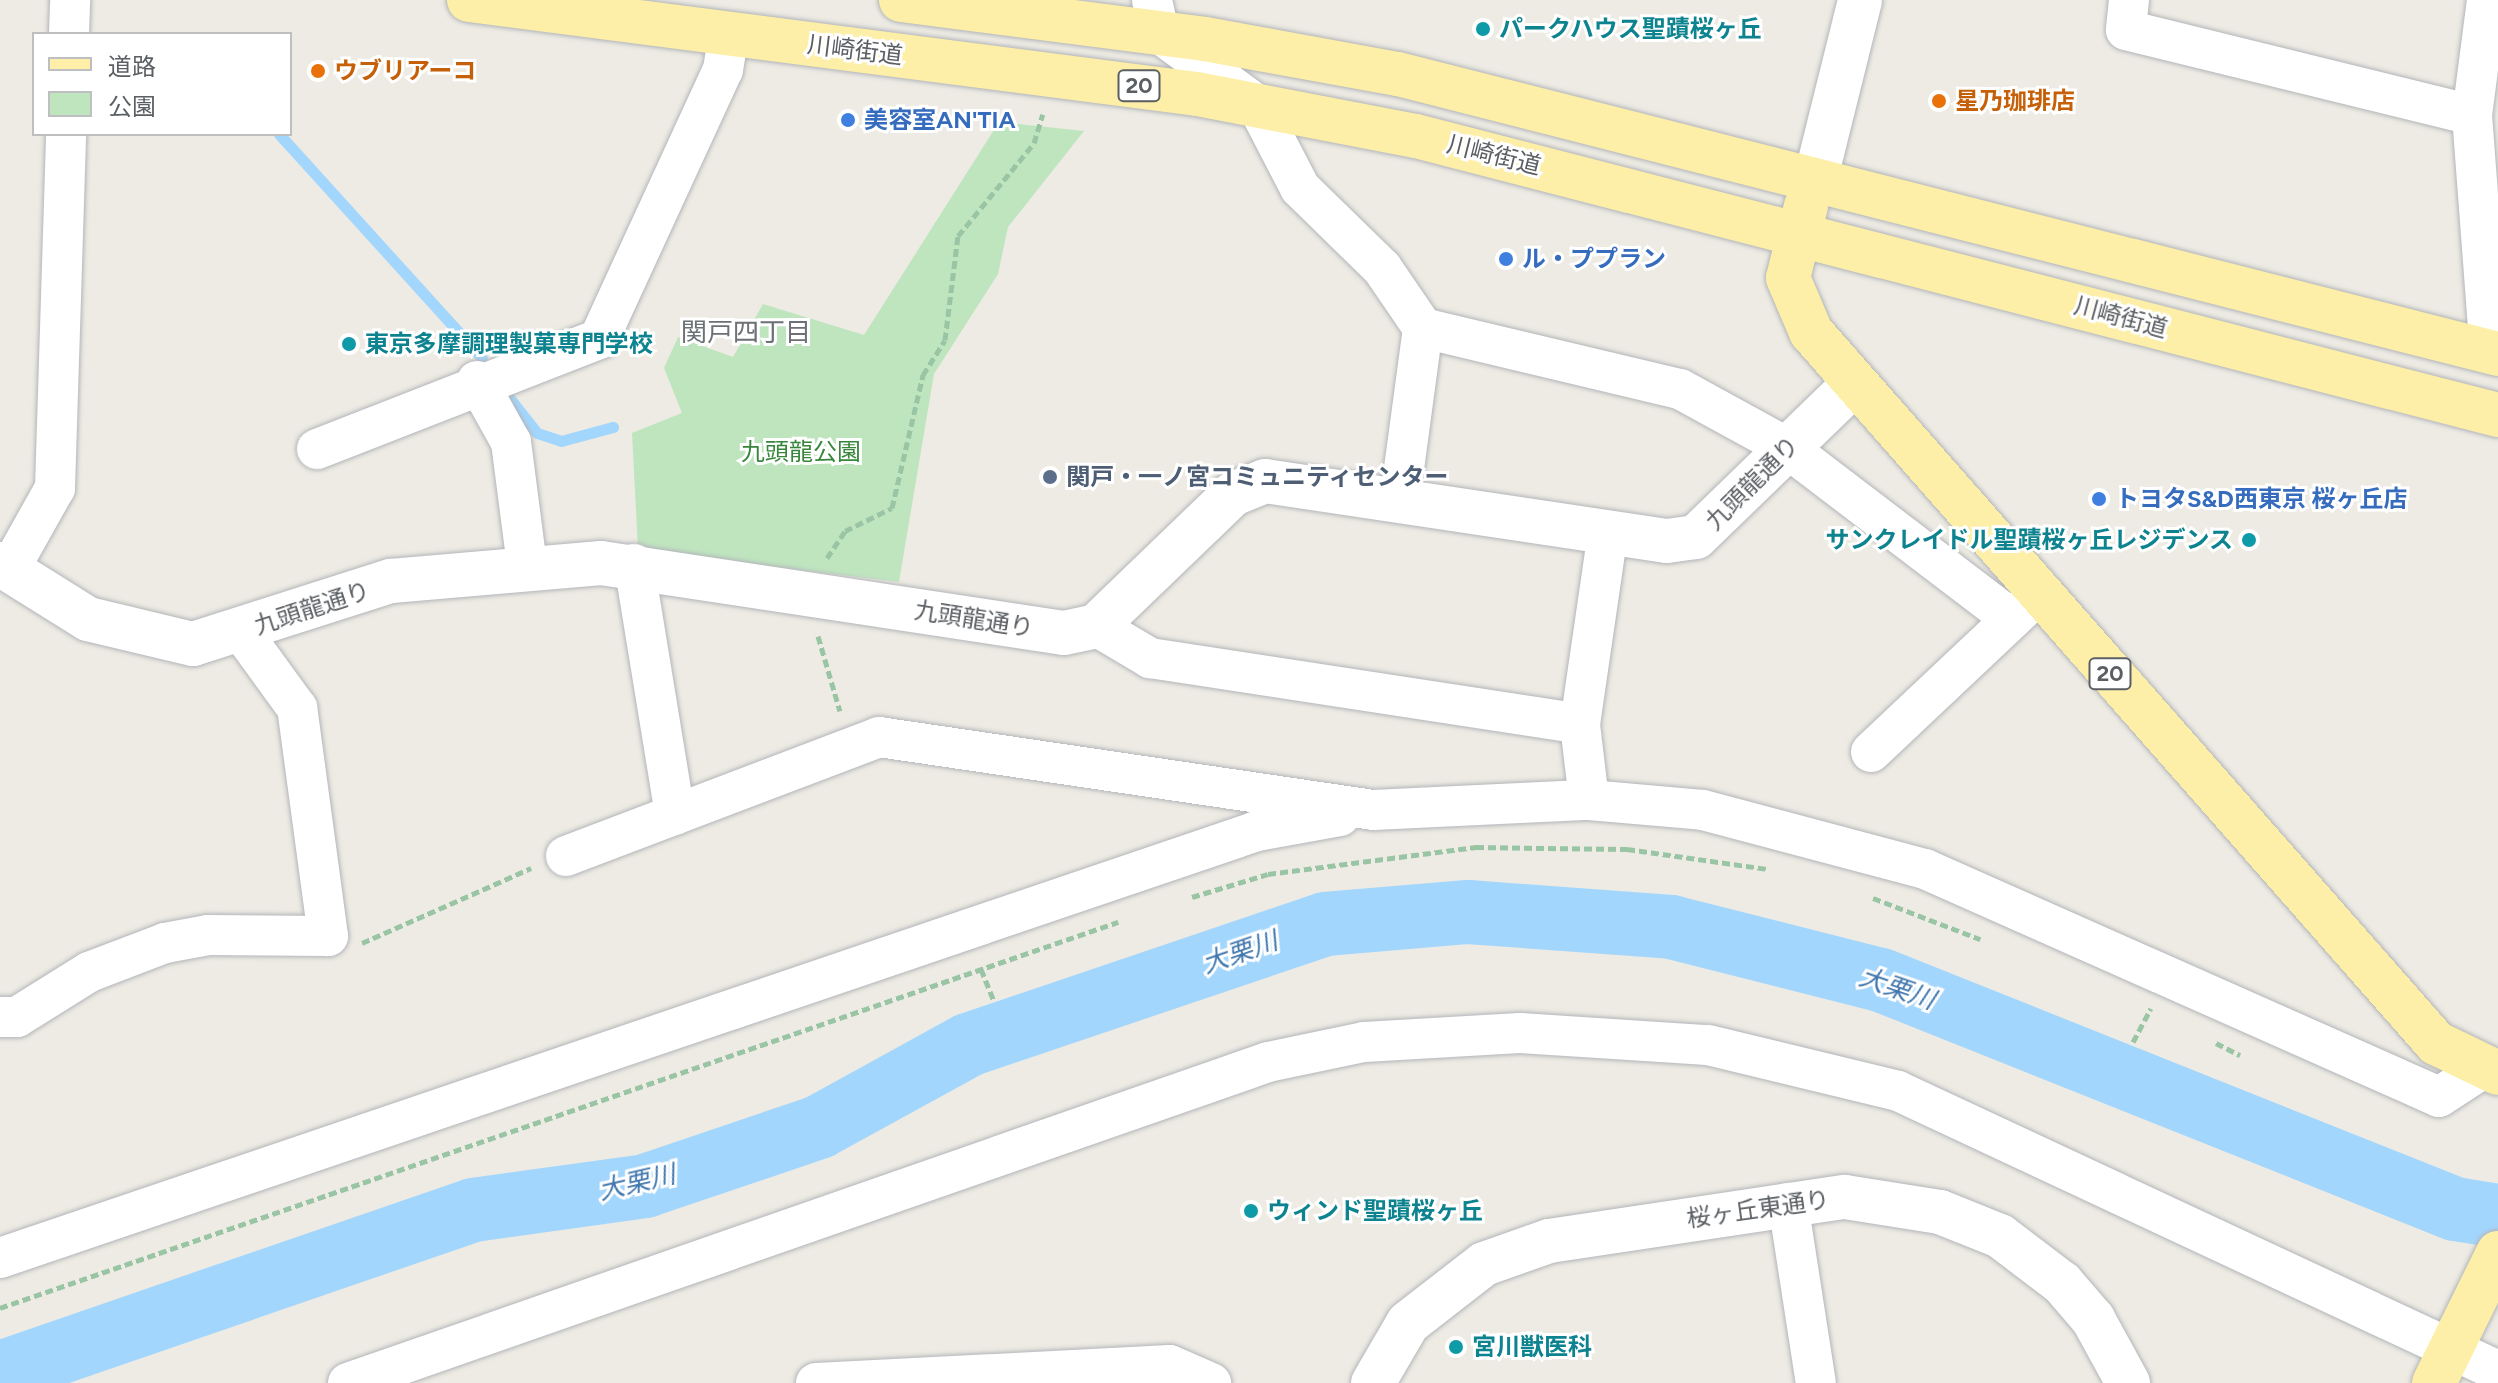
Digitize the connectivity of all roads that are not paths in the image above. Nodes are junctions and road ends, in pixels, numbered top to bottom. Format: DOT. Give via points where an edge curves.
graph roads {
  1 [pos="70,0"];
  2 [pos="469,0"];
  3 [pos="901,0"];
  4 [pos="1860,0"];
  5 [pos="2129,0"];
  6 [pos="2487,0"];
  7 [pos="1155,16"];
  8 [pos="69,32"];
  9 [pos="729,34"];
  10 [pos="1257,105"];
  11 [pos="2472,115"];
  12 [pos="66,136"];
  13 [pos="1816,177"];
  14 [pos="1798,231"];
  15 [pos="1423,328"];
  16 [pos="2494,353"];
  17 [pos="477,381"];
  18 [pos="1855,383"];
  19 [pos="2498,415"];
  20 [pos="1786,447"];
  21 [pos="317,449"];
  22 [pos="1400,498"];
  23 [pos="1608,532"];
  24 [pos="634,564"];
  25 [pos="527,566"];
  26 [pos="4,567"];
  27 [pos="2024,606"];
  28 [pos="1096,626"];
  29 [pos="241,631"];
  30 [pos="1580,724"];
  31 [pos="1871,752"];
  32 [pos="1589,800"];
  33 [pos="1373,810"];
  34 [pos="675,815"];
  35 [pos="566,856"];
  36 [pos="0,1017"];
  37 [pos="2492,1070"];
  38 [pos="1788,1203"];
  39 [pos="2498,1253"];
  40 [pos="0,1258"];
  41 [pos="2447,1357"];
  42 [pos="2498,1371"];
  43 [pos="348,1383"];
  44 [pos="816,1383"];
  45 [pos="1211,1383"];
  46 [pos="1373,1383"];
  47 [pos="1816,1383"];
  48 [pos="2128,1383"];
  1 -- 8 [label="street"];
  2 -- 9 [label="main road, 川崎街道 / 20"];
  3 -- 7 [label="main road, 20"];
  4 -- 13 [label="street"];
  5 -- 11 [label="street" via="2126,30"];
  6 -- 11 [label="street"];
  7 -- 10 [label="street"];
  7 -- 13 [label="main road, 20"];
  9 -- 10 [label="main road, 川崎街道 / 20"];
  9 -- 17 [label="street" via="723,70 599,339"];
  10 -- 14 [label="main road, 川崎街道 / 20" via="1416,136"];
  10 -- 15 [label="street" via="1300,188 1382,268"];
  11 -- 16 [label="street"];
  12 -- 26 [label="street" via="55,488"];
  13 -- 14 [label="main road, 20"];
  13 -- 16 [label="main road, 20"];
  14 -- 18 [label="main road, 20" via="1788,278 1795,306"];
  14 -- 19 [label="main road, 川崎街道 / 20"];
  15 -- 20 [label="street" via="1680,389"];
  15 -- 22 [label="street"];
  17 -- 21 [label="street"];
  17 -- 25 [label="street" via="511,442"];
  18 -- 20 [label="street, 九頭龍通り"];
  18 -- 27 [label="main road, 20"];
  20 -- 23 [label="street, 九頭龍通り" via="1696,537"];
  20 -- 27 [label="street"];
  22 -- 23 [label="street, 九頭龍通り"];
  22 -- 28 [label="street, 九頭龍通り" via="1279,480 1248,485"];
  23 -- 30 [label="street"];
  24 -- 25 [label="street, 九頭龍通り"];
  24 -- 28 [label="street, 九頭龍通り" via="1064,633"];
  24 -- 34 [label="street"];
  25 -- 29 [label="street, 九頭龍通り" via="391,581"];
  26 -- 29 [label="street, 九頭龍通り" via="104,624 193,644"];
  27 -- 31 [label="street"];
  27 -- 37 [label="main road, 20" via="2436,1043"];
  28 -- 30 [label="street" via="1150,658"];
  29 -- 36 [label="street" via="297,708 328,936 208,935 165,943 89,972 17,1017"];
  30 -- 32 [label="street"];
  32 -- 33 [label="street"];
  32 -- 37 [label="street" via="1703,810 1925,869 2439,1097"];
  33 -- 34 [label="street" via="879,737"];
  33 -- 40 [label="street" via="1257,831"];
  34 -- 35 [label="street"];
  38 -- 46 [label="street, 桜ヶ丘東通り" via="1549,1241 1484,1264 1408,1323"];
  38 -- 47 [label="street"];
  38 -- 48 [label="street, 桜ヶ丘東通り" via="1845,1197 1901,1204 2000,1236 2083,1307"];
  39 -- 41 [label="main road"];
  41 -- 42 [label="street"];
  41 -- 43 [label="street" via="1898,1091 1708,1045 1520,1033 1364,1042 1268,1062"];
  44 -- 45 [label="street" via="1170,1365"];
}
